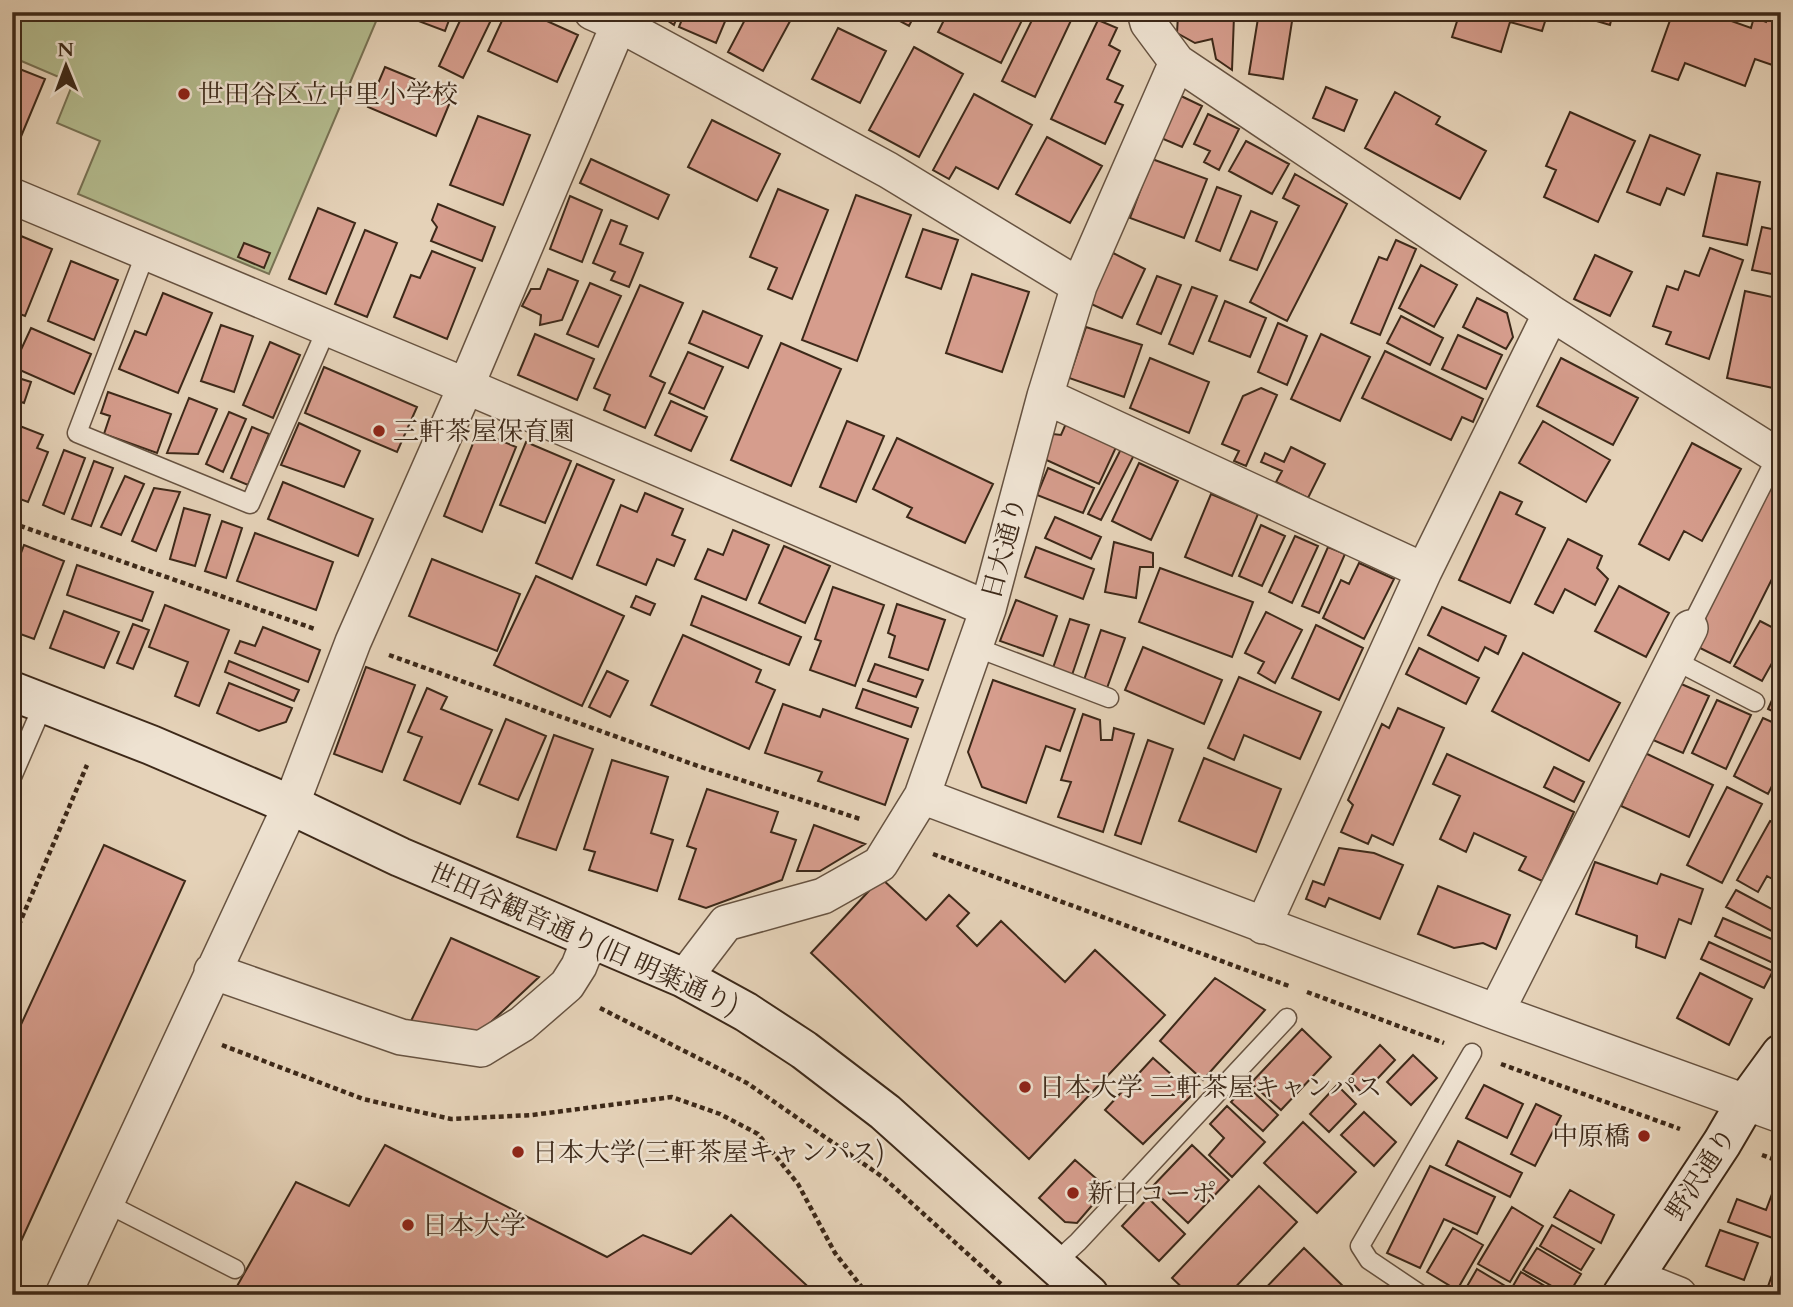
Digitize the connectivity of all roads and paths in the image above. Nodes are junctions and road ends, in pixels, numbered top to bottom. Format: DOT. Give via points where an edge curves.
graph roads {
  1 [pos="1145,12"];
  2 [pos="612,16"];
  3 [pos="1177,62"];
  4 [pos="12,196"];
  5 [pos="146,252"];
  6 [pos="1079,286"];
  7 [pos="1551,313"];
  8 [pos="327,328"];
  9 [pos="466,386"];
  10 [pos="1045,396"];
  11 [pos="1779,457"];
  12 [pos="1424,571"];
  13 [pos="988,609"];
  14 [pos="1690,628"];
  15 [pos="975,647"];
  16 [pos="1674,660"];
  17 [pos="28,697"];
  18 [pos="1109,698"];
  19 [pos="1755,702"];
  20 [pos="87,764"];
  21 [pos="12,776"];
  22 [pos="922,796"];
  23 [pos="291,805"];
  24 [pos="1263,926"];
  25 [pos="590,938"];
  26 [pos="12,941"];
  27 [pos="212,971"];
  28 [pos="684,978"];
  29 [pos="588,1002"];
  30 [pos="1496,1013"];
  31 [pos="1287,1018"];
  32 [pos="227,1033"];
  33 [pos="1472,1053"];
  34 [pos="1781,1054"];
  35 [pos="1746,1102"];
  36 [pos="1781,1115"];
  37 [pos="106,1203"];
  38 [pos="1054,1264"];
  39 [pos="235,1269"];
  40 [pos="1628,1286"];
  41 [pos="63,1295"];
  42 [pos="868,1295"];
  43 [pos="1013,1295"];
  44 [pos="1089,1295"];
  45 [pos="1421,1295"];
  46 [pos="1679,1295"];
  1 -- 3 [label="street"];
  2 -- 6 [label="street" via="888,170"];
  2 -- 9 [label="street"];
  3 -- 6 [label="street, 日大通り"];
  3 -- 7 [label="street"];
  4 -- 5 [label="street"];
  5 -- 8 [label="street"];
  5 -- 8 [label="lane" via="77,433 250,504"];
  6 -- 10 [label="street, 日大通り"];
  7 -- 11 [label="street"];
  7 -- 12 [label="street"];
  8 -- 9 [label="street"];
  9 -- 13 [label="street"];
  9 -- 23 [label="street" via="354,642"];
  10 -- 12 [label="street"];
  10 -- 13 [label="street, 日大通り"];
  11 -- 14 [label="lane"];
  12 -- 24 [label="street"];
  13 -- 15 [label="street, 日大通り"];
  14 -- 16 [label="street"];
  15 -- 18 [label="lane"];
  15 -- 22 [label="street, 日大通り"];
  16 -- 19 [label="lane"];
  16 -- 30 [label="street"];
  17 -- 21 [label="lane"];
  17 -- 23 [label="street, 世田谷観音通り(旧 明薬通り)"];
  20 -- 26 [label="path"];
  22 -- 24 [label="street"];
  22 -- 28 [label="street, 日大通り" via="880,864 823,896 726,923"];
  23 -- 25 [label="street, 世田谷観音通り(旧 明薬通り)"];
  23 -- 27 [label="street"];
  24 -- 30 [label="street"];
  25 -- 27 [label="street" via="567,985 522,1024 481,1049 401,1037"];
  25 -- 28 [label="street, 世田谷観音通り(旧 明薬通り)"];
  27 -- 37 [label="street"];
  28 -- 38 [label="street, 世田谷観音通り(旧 明薬通り)" via="804,1050 885,1112"];
  29 -- 43 [label="path" via="747,1083 782,1107 884,1178"];
  30 -- 35 [label="street"];
  31 -- 38 [label="lane"];
  32 -- 42 [label="path" via="221,1045 363,1099 451,1119 532,1115 672,1097 720,1114 758,1135 798,1184 835,1253"];
  33 -- 45 [label="lane" via="1360,1246 1369,1260"];
  34 -- 35 [label="street, 野沢通り"];
  35 -- 36 [label="street"];
  35 -- 40 [label="street, 野沢通り"];
  37 -- 39 [label="lane"];
  37 -- 41 [label="street"];
  38 -- 44 [label="street, 世田谷観音通り(旧 明薬通り)"];
  40 -- 46 [label="street"];
}
